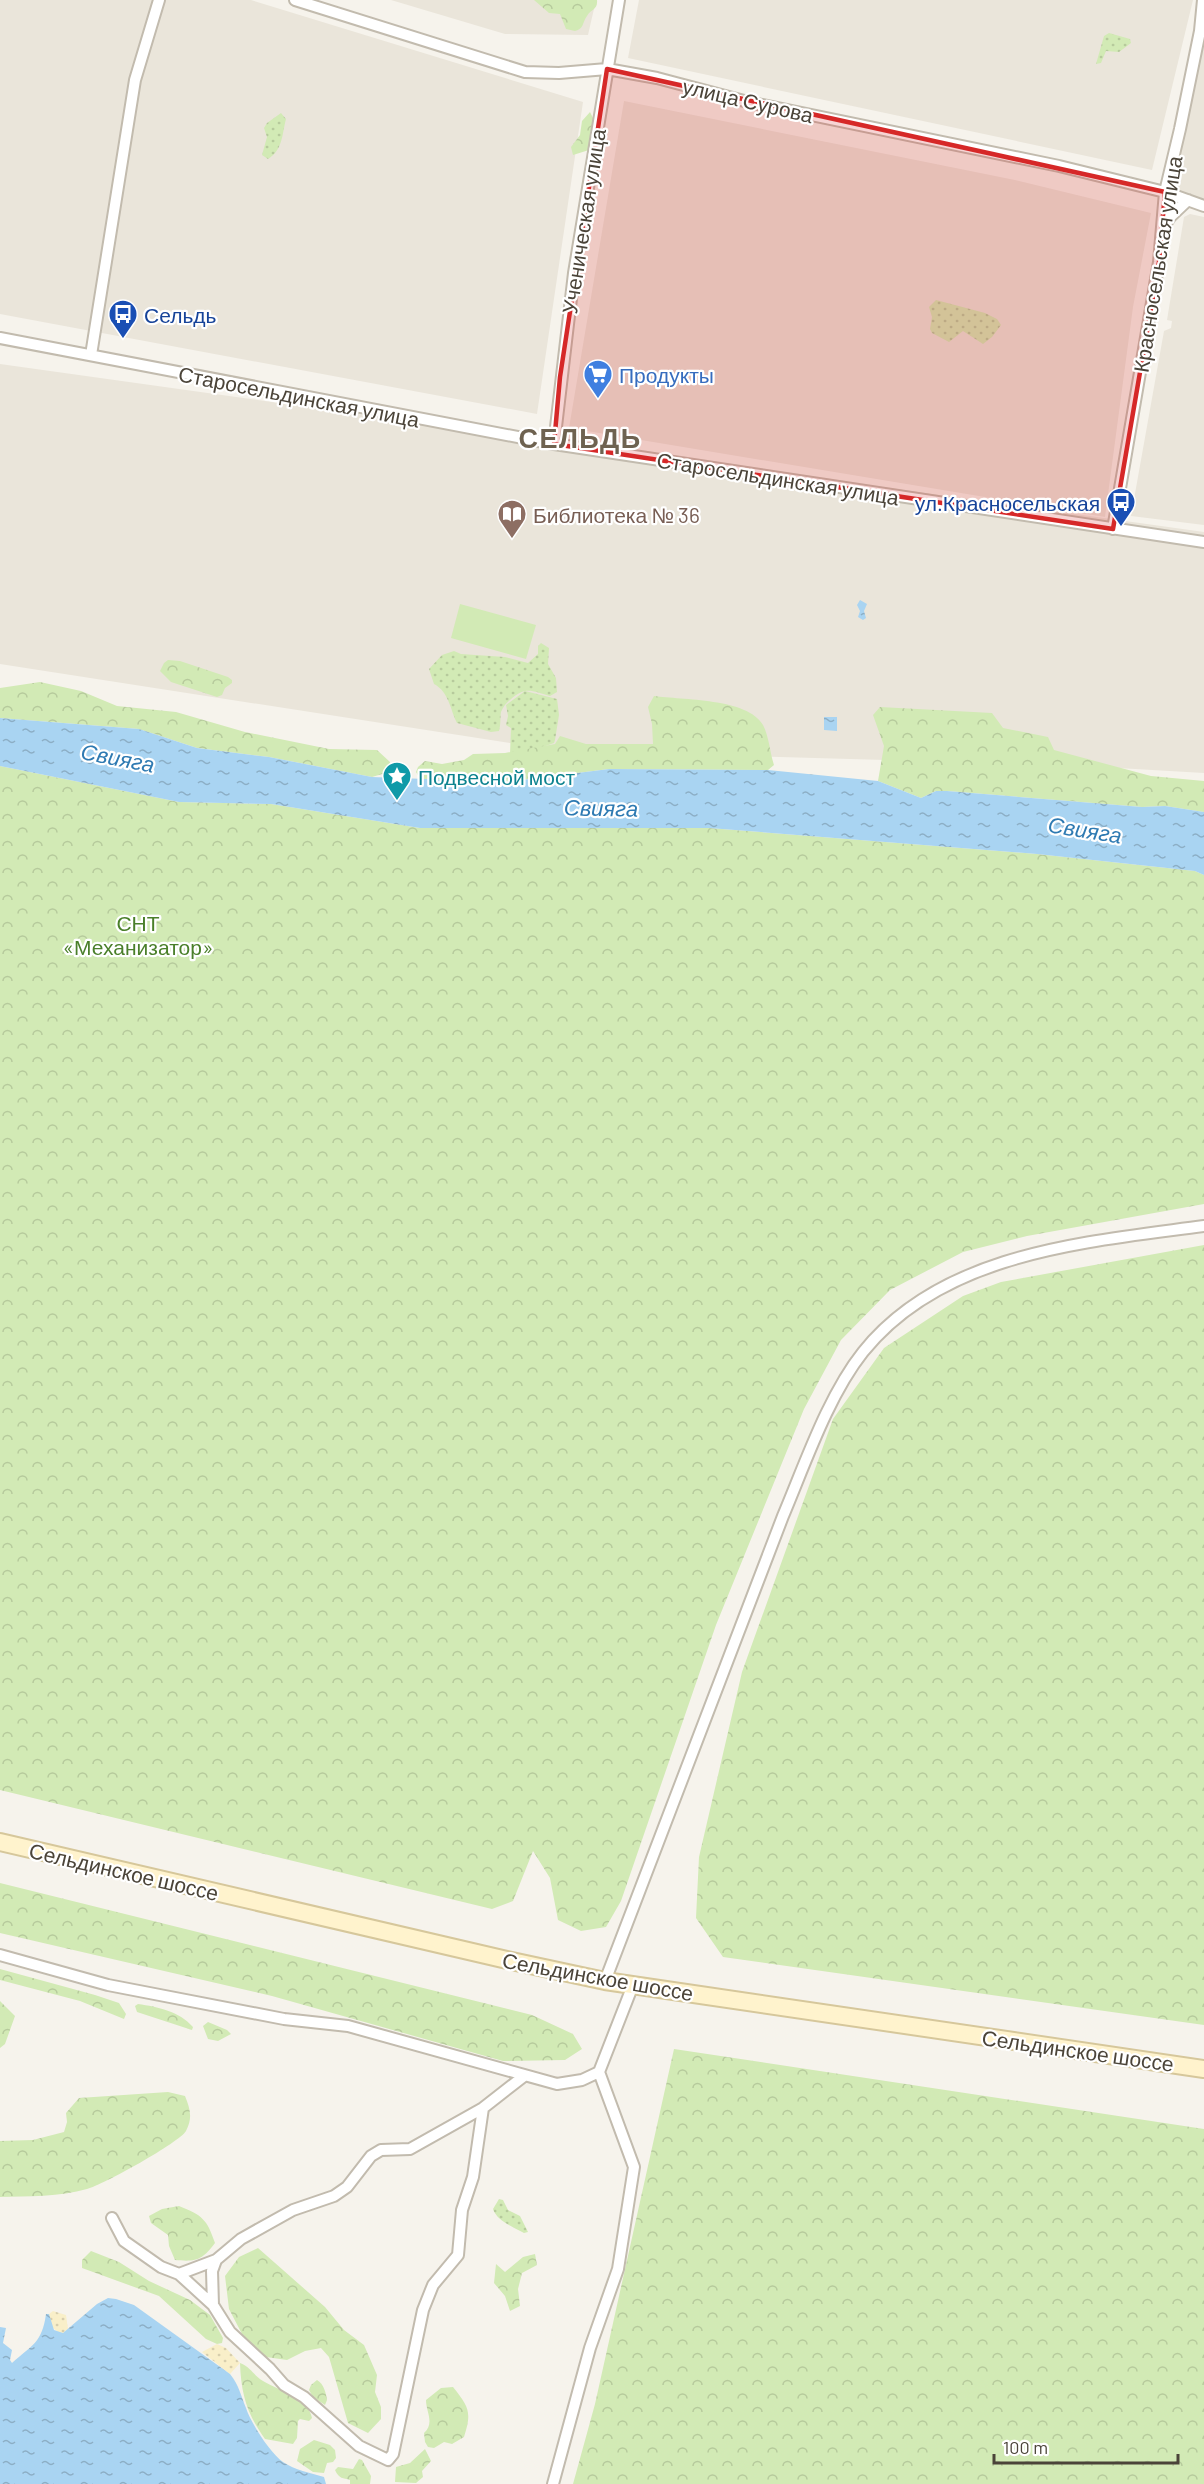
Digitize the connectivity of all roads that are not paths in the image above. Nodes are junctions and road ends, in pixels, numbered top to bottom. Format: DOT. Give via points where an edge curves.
graph roads {
  1 [pos="159,0"];
  2 [pos="295,0"];
  3 [pos="619,0"];
  4 [pos="1203,0"];
  5 [pos="607,69"];
  6 [pos="1165,192"];
  7 [pos="1188,200"];
  8 [pos="1204,206"];
  9 [pos="1162,229"];
  10 [pos="0,338"];
  11 [pos="91,355"];
  12 [pos="554,444"];
  13 [pos="1113,529"];
  14 [pos="1204,542"];
  15 [pos="1204,1226"];
  16 [pos="0,1842"];
  17 [pos="0,1954"];
  18 [pos="605,1981"];
  19 [pos="633,1985"];
  20 [pos="1204,2069"];
  21 [pos="599,2072"];
  22 [pos="524,2076"];
  23 [pos="483,2108"];
  24 [pos="112,2218"];
  25 [pos="216,2260"];
  26 [pos="179,2274"];
  27 [pos="213,2305"];
  28 [pos="553,2484"];
  1 -- 11 [label="street" via="135,80"];
  2 -- 5 [label="street, улица Сурова" via="525,72"];
  3 -- 5 [label="street, Ученическая улица"];
  4 -- 6 [label="street, Красносельская улица"];
  5 -- 6 [label="street, улица Сурова"];
  5 -- 12 [label="street, Ученическая улица" via="574,273"];
  6 -- 7 [label="street, улица Сурова"];
  6 -- 9 [label="street, Красносельская улица"];
  7 -- 8 [label="street, улица Сурова"];
  7 -- 9 [label="street"];
  9 -- 13 [label="street, Красносельская улица"];
  10 -- 11 [label="street, Старосельдинская улица"];
  11 -- 12 [label="street, Старосельдинская улица"];
  12 -- 13 [label="street, Старосельдинская улица"];
  13 -- 14 [label="street, Старосельдинская улица"];
  15 -- 18 [label="street" via="1044,1251 991,1266 939,1289 901,1315 863,1352 836,1398 783,1516"];
  16 -- 18 [label="main road, Сельдинское шоссе"];
  17 -- 22 [label="street" via="108,1985 261,2015 348,2026"];
  18 -- 19 [label="main road, Сельдинское шоссе"];
  19 -- 20 [label="main road, Сельдинское шоссе"];
  19 -- 21 [label="street"];
  21 -- 22 [label="street" via="582,2080 557,2084"];
  21 -- 28 [label="street" via="634,2167 618,2269 590,2348"];
  22 -- 23 [label="street"];
  23 -- 25 [label="street" via="410,2149 381,2150 334,2196 266,2223"];
  23 -- 27 [label="street" via="473,2177 462,2210 458,2255 433,2285 423,2310 393,2454 388,2460 358,2446 304,2397 284,2385 230,2332"];
  24 -- 26 [label="street" via="124,2241 161,2267"];
  25 -- 26 [label="street"];
  25 -- 27 [label="street" via="212,2271"];
  26 -- 27 [label="street"];
}
